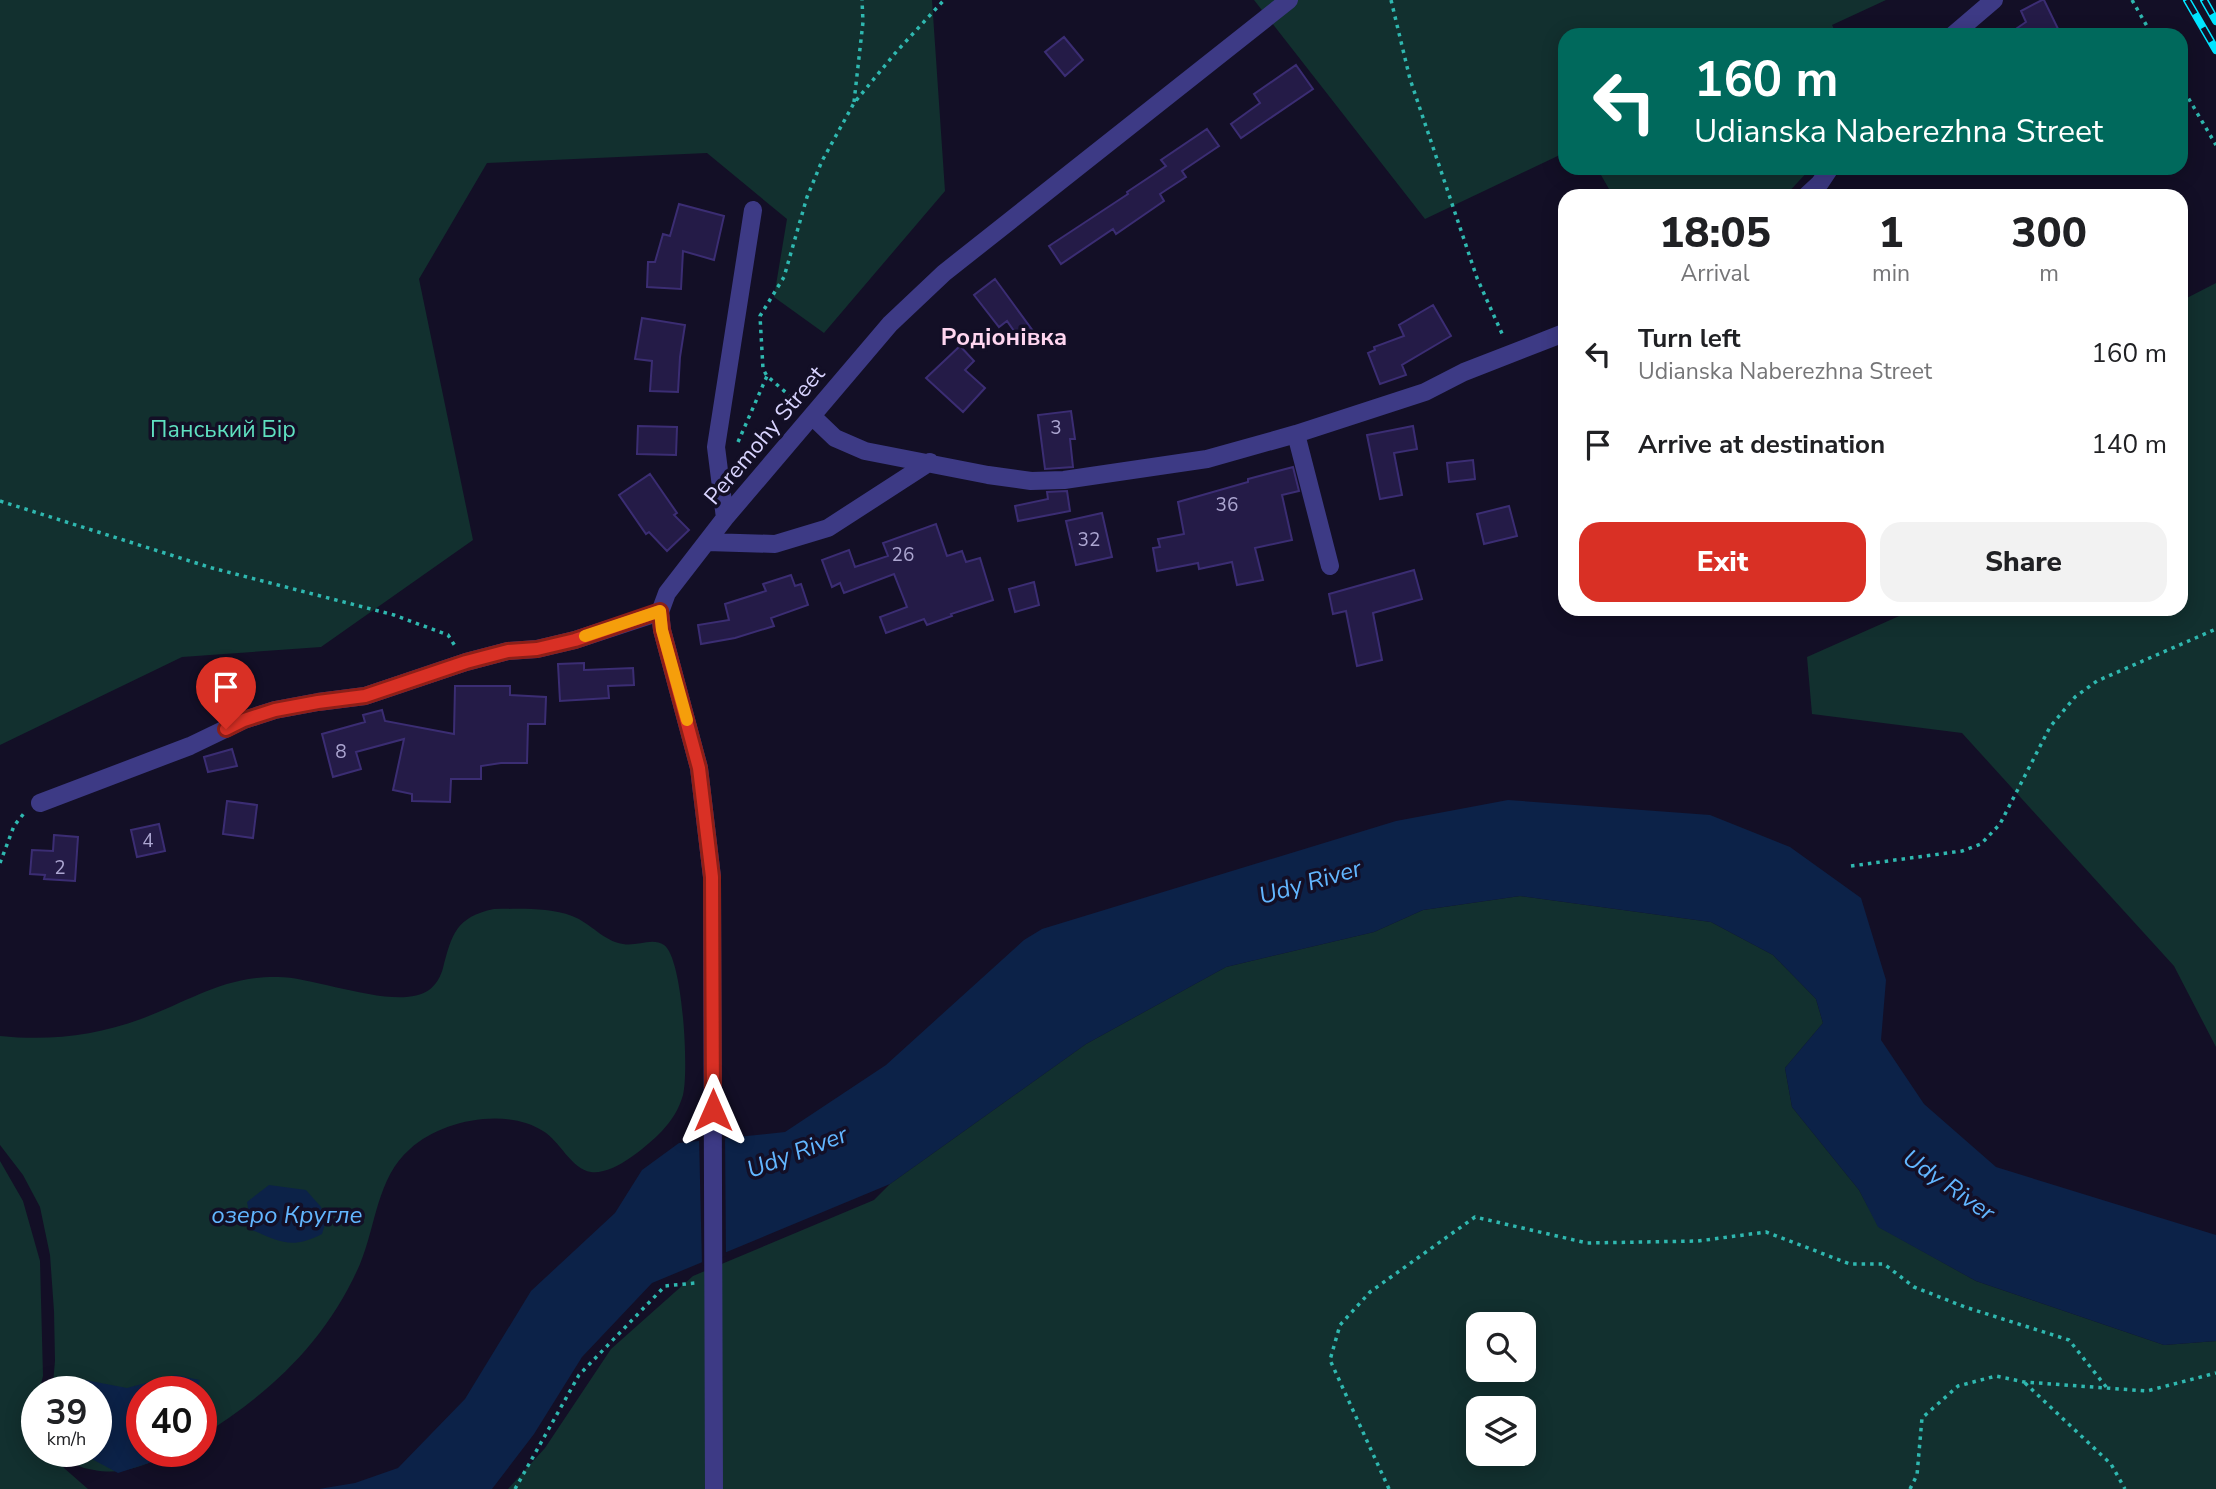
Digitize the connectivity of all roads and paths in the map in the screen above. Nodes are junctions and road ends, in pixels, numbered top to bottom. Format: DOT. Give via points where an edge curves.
graph roads {
  1 [pos="862,0"];
  2 [pos="944,0"];
  3 [pos="1289,0"];
  4 [pos="1391,0"];
  5 [pos="1994,0"];
  6 [pos="2133,0"];
  7 [pos="1961,28"];
  8 [pos="2148,28"];
  9 [pos="2188,98"];
  10 [pos="854,103"];
  11 [pos="2216,145"];
  12 [pos="1825,175"];
  13 [pos="1814,189"];
  14 [pos="753,210"];
  15 [pos="1558,336"];
  16 [pos="1510,353"];
  17 [pos="767,376"];
  18 [pos="812,416"];
  19 [pos="1296,435"];
  20 [pos="930,463"];
  21 [pos="720,478"];
  22 [pos="0,501"];
  23 [pos="725,518"];
  24 [pos="707,542"];
  25 [pos="1330,566"];
  26 [pos="660,611"];
  27 [pos="2216,629"];
  28 [pos="466,662"];
  29 [pos="40,803"];
  30 [pos="0,863"];
  31 [pos="1851,866"];
  32 [pos="714,1277"];
  33 [pos="2216,1373"];
  34 [pos="2024,1382"];
  35 [pos="2106,1388"];
  36 [pos="515,1489"];
  37 [pos="714,1489"];
  38 [pos="1389,1489"];
  39 [pos="1910,1489"];
  40 [pos="2125,1489"];
  1 -- 10 [label="path"];
  2 -- 10 [label="path"];
  3 -- 18 [label="street, Peremohy Street" via="944,273 890,324"];
  4 -- 16 [label="path" via="1410,79 1452,206"];
  5 -- 7 [label="street"];
  6 -- 8 [label="path"];
  9 -- 11 [label="path"];
  10 -- 17 [label="path" via="807,197 784,277 760,316 761,356"];
  12 -- 13 [label="street"];
  14 -- 21 [label="street" via="716,447"];
  15 -- 16 [label="street"];
  16 -- 19 [label="street" via="1425,392"];
  17 -- 18 [label="path"];
  17 -- 21 [label="path"];
  18 -- 20 [label="street" via="835,438 864,451"];
  18 -- 23 [label="street, Peremohy Street"];
  19 -- 20 [label="street" via="1207,459 1064,480 1031,481"];
  19 -- 25 [label="street"];
  20 -- 24 [label="street" via="828,528 775,544"];
  21 -- 23 [label="street"];
  22 -- 28 [label="path" via="212,568 413,622 448,635"];
  23 -- 24 [label="street, Peremohy Street"];
  24 -- 26 [label="street, Peremohy Street" via="667,593"];
  26 -- 28 [label="street" via="575,640"];
  26 -- 32 [label="street" via="699,768 712,877"];
  27 -- 31 [label="path" via="2097,681 2075,697 2050,727 2000,824 1981,844 1962,851"];
  28 -- 29 [label="street" via="365,696 275,710 244,720 190,746"];
  29 -- 30 [label="path" via="19,818"];
  32 -- 36 [label="path" via="665,1286 579,1375"];
  32 -- 37 [label="street"];
  33 -- 35 [label="path" via="2147,1391"];
  34 -- 35 [label="path"];
  34 -- 39 [label="path" via="1996,1376 1958,1386 1922,1418 1917,1475"];
  34 -- 40 [label="path" via="2111,1464"];
  35 -- 38 [label="path" via="2069,1340 1914,1287 1884,1264 1850,1264 1766,1232 1698,1241 1587,1243 1475,1217 1370,1292 1340,1325 1330,1360"];
}
